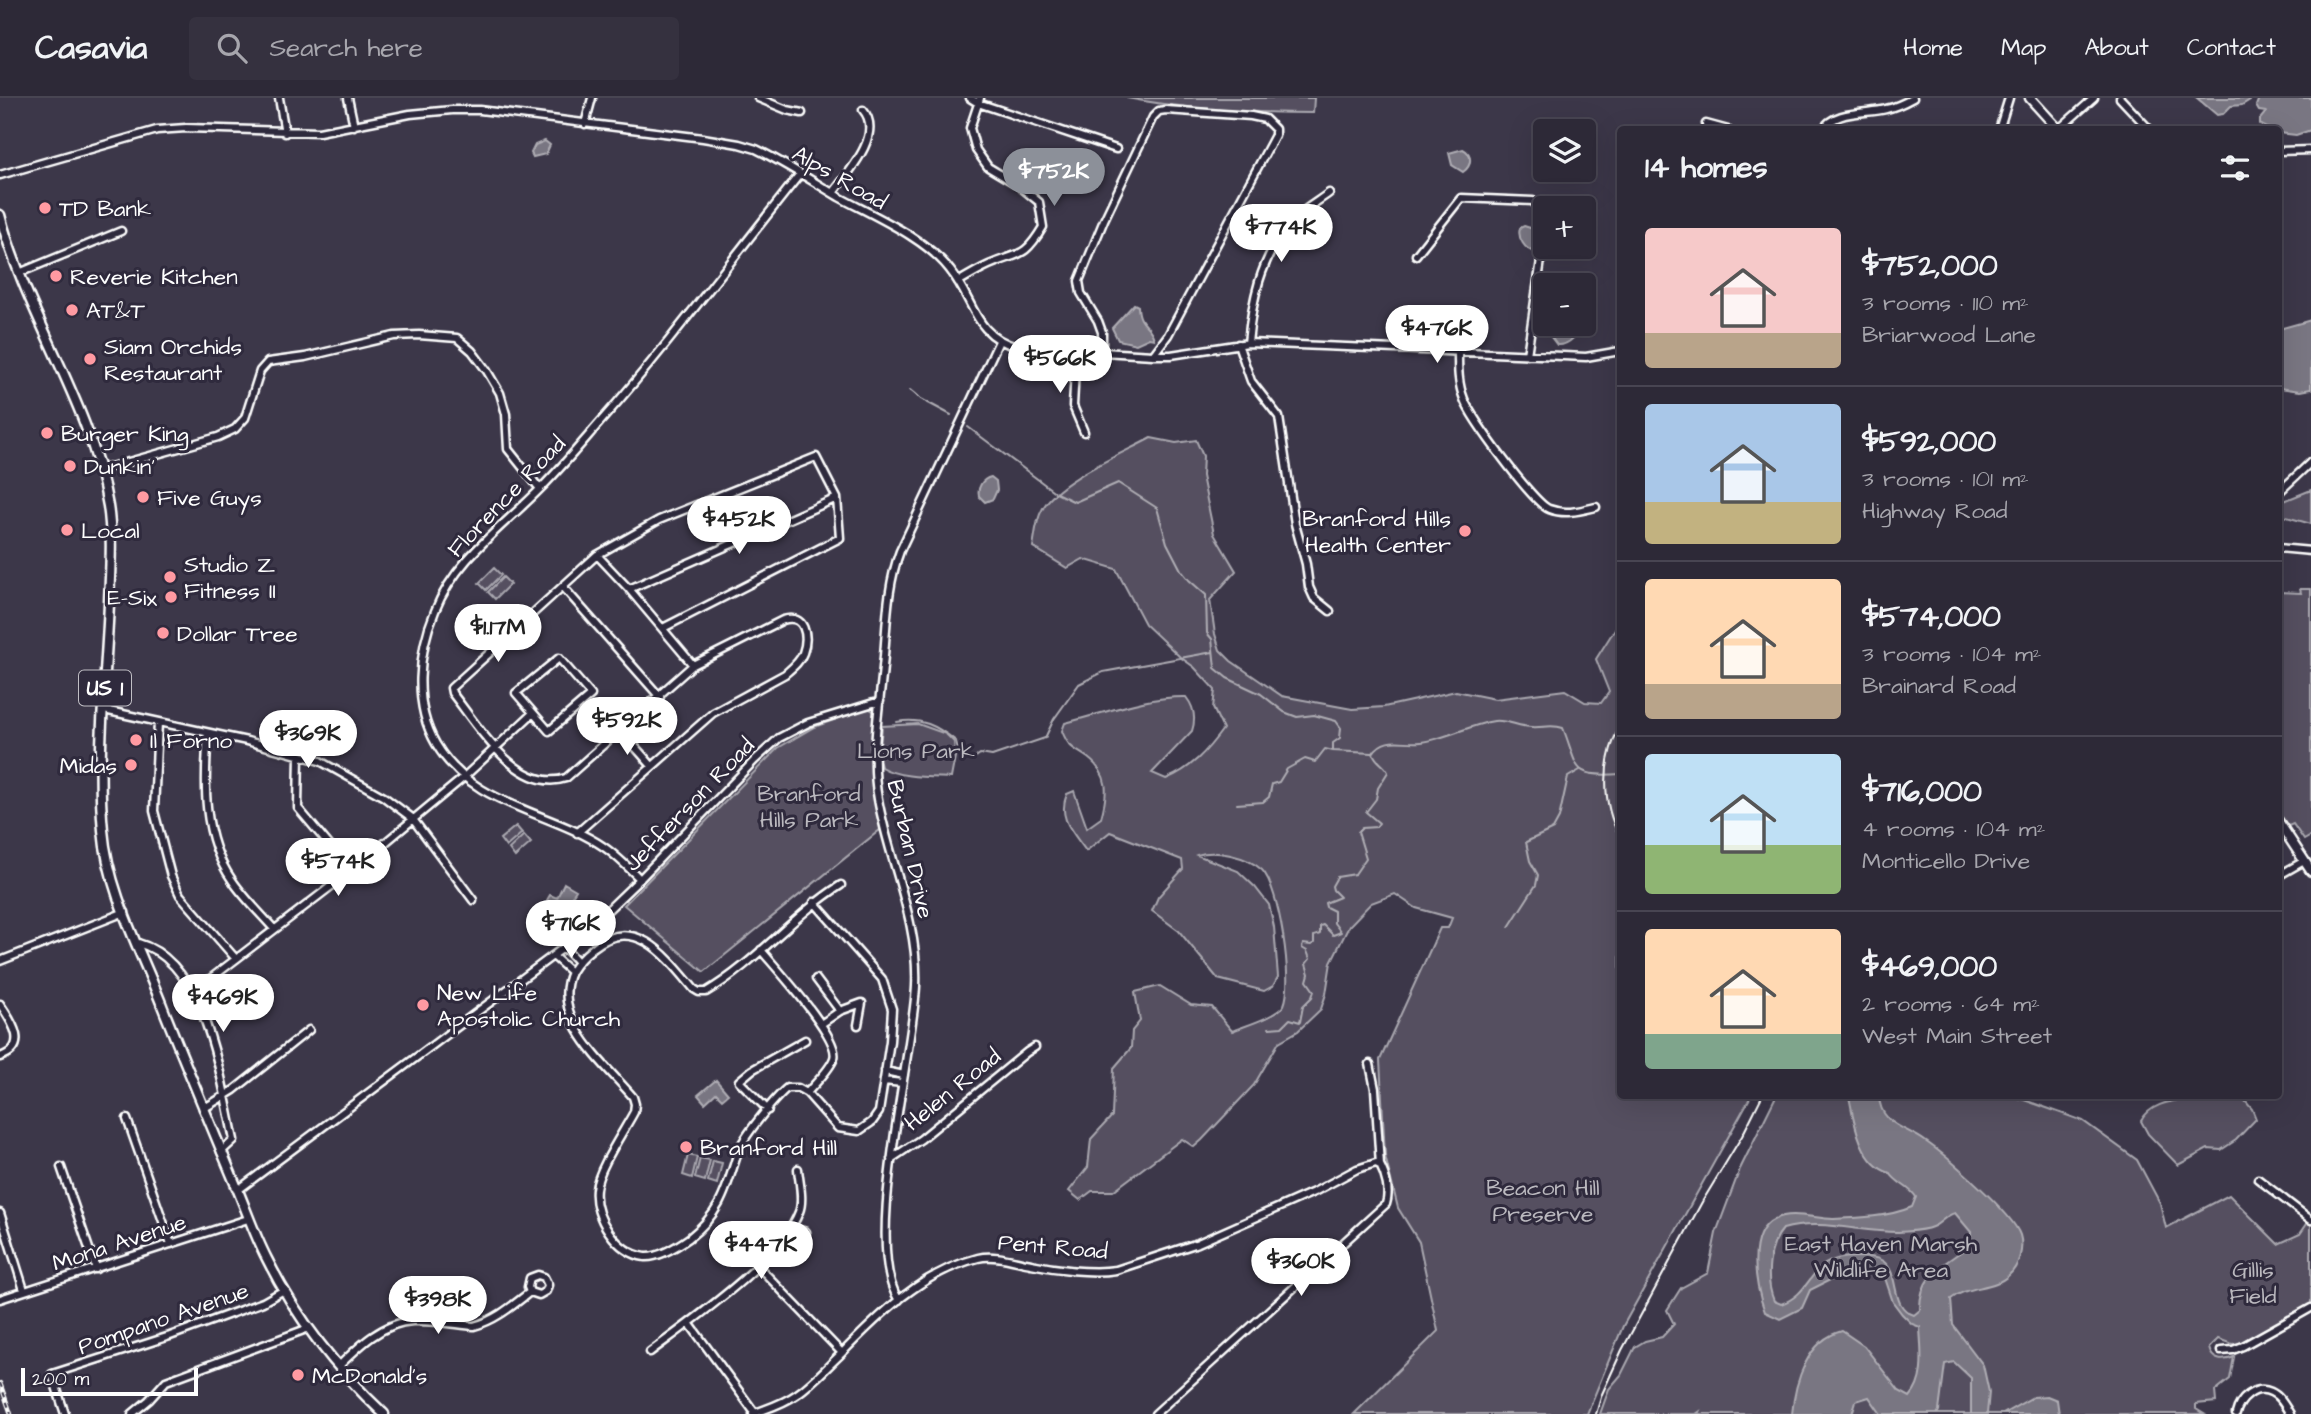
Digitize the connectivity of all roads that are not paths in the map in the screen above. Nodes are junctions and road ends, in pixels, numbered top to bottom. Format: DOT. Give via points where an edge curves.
graph roads {
  1 [pos="279,98"];
  2 [pos="348,98"];
  3 [pos="592,98"];
  4 [pos="758,98"];
  5 [pos="970,98"];
  6 [pos="1913,98"];
  7 [pos="2009,98"];
  8 [pos="2030,98"];
  9 [pos="2094,98"];
  10 [pos="2120,98"];
  11 [pos="979,100"];
  12 [pos="863,110"];
  13 [pos="802,113"];
  14 [pos="585,124"];
  15 [pos="1706,124"];
  16 [pos="354,126"];
  17 [pos="1713,126"];
  18 [pos="1824,126"];
  19 [pos="2000,126"];
  20 [pos="2056,126"];
  21 [pos="2062,126"];
  22 [pos="2146,126"];
  23 [pos="285,133"];
  24 [pos="1116,149"];
  25 [pos="2311,150"];
  26 [pos="2282,152"];
  27 [pos="800,174"];
  28 [pos="0,175"];
  29 [pos="1329,192"];
  30 [pos="833,193"];
  31 [pos="1533,201"];
  32 [pos="0,215"];
  33 [pos="121,231"];
  34 [pos="1416,255"];
  35 [pos="1541,259"];
  36 [pos="19,273"];
  37 [pos="958,282"];
  38 [pos="999,341"];
  39 [pos="1248,343"];
  40 [pos="1238,344"];
  41 [pos="1076,351"];
  42 [pos="1102,352"];
  43 [pos="1458,352"];
  44 [pos="1617,352"];
  45 [pos="1153,355"];
  46 [pos="1527,355"];
  47 [pos="1084,432"];
  48 [pos="2311,462"];
  49 [pos="100,470"];
  50 [pos="540,489"];
  51 [pos="2282,490"];
  52 [pos="837,498"];
  53 [pos="1596,507"];
  54 [pos="2282,548"];
  55 [pos="2311,551"];
  56 [pos="597,555"];
  57 [pos="564,588"];
  58 [pos="629,589"];
  59 [pos="1330,611"];
  60 [pos="663,628"];
  61 [pos="693,665"];
  62 [pos="660,697"];
  63 [pos="880,701"];
  64 [pos="104,710"];
  65 [pos="533,713"];
  66 [pos="158,722"];
  67 [pos="621,731"];
  68 [pos="208,733"];
  69 [pos="495,746"];
  70 [pos="299,754"];
  71 [pos="652,765"];
  72 [pos="463,778"];
  73 [pos="412,818"];
  74 [pos="2282,827"];
  75 [pos="577,833"];
  76 [pos="2304,861"];
  77 [pos="351,872"];
  78 [pos="2311,872"];
  79 [pos="2282,874"];
  80 [pos="640,879"];
  81 [pos="841,885"];
  82 [pos="473,900"];
  83 [pos="814,902"];
  84 [pos="125,912"];
  85 [pos="274,929"];
  86 [pos="138,943"];
  87 [pos="565,948"];
  88 [pos="761,950"];
  89 [pos="553,956"];
  90 [pos="236,959"];
  91 [pos="0,961"];
  92 [pos="578,961"];
  93 [pos="571,972"];
  94 [pos="816,979"];
  95 [pos="193,992"];
  96 [pos="0,1004"];
  97 [pos="840,1011"];
  98 [pos="821,1024"];
  99 [pos="858,1025"];
  100 [pos="309,1030"];
  101 [pos="805,1040"];
  102 [pos="1035,1047"];
  103 [pos="0,1057"];
  104 [pos="1370,1064"];
  105 [pos="885,1071"];
  106 [pos="904,1075"];
  107 [pos="884,1081"];
  108 [pos="902,1083"];
  109 [pos="807,1093"];
  110 [pos="224,1097"];
  111 [pos="203,1109"];
  112 [pos="768,1110"];
  113 [pos="127,1119"];
  114 [pos="221,1152"];
  115 [pos="891,1159"];
  116 [pos="1380,1165"];
  117 [pos="61,1167"];
  118 [pos="798,1169"];
  119 [pos="2258,1179"];
  120 [pos="238,1191"];
  121 [pos="0,1213"];
  122 [pos="248,1219"];
  123 [pos="2311,1220"];
  124 [pos="791,1227"];
  125 [pos="806,1232"];
  126 [pos="171,1244"];
  127 [pos="758,1266"];
  128 [pos="96,1269"];
  129 [pos="24,1290"];
  130 [pos="284,1290"];
  131 [pos="530,1292"];
  132 [pos="0,1298"];
  133 [pos="900,1300"];
  134 [pos="2311,1308"];
  135 [pos="689,1323"];
  136 [pos="309,1328"];
  137 [pos="2221,1350"];
  138 [pos="650,1352"];
  139 [pos="842,1353"];
  140 [pos="339,1366"];
  141 [pos="754,1413"];
  142 [pos="65,1414"];
  143 [pos="132,1414"];
  144 [pos="384,1414"];
  145 [pos="1155,1414"];
  146 [pos="2236,1414"];
  147 [pos="2290,1414"];
  1 -- 23 [label="street"];
  2 -- 16 [label="street"];
  3 -- 14 [label="street"];
  4 -- 13 [label="street"];
  5 -- 11 [label="street"];
  6 -- 18 [label="street" via="1885,110 1834,118"];
  7 -- 19 [label="street"];
  8 -- 20 [label="main road"];
  9 -- 21 [label="street"];
  10 -- 22 [label="street"];
  11 -- 24 [label="street"];
  11 -- 37 [label="street" via="970,128 976,149 988,167 1039,202 1043,227 1033,245 1016,257"];
  12 -- 30 [label="street" via="868,116 866,147"];
  14 -- 16 [label="street, Alps Road" via="464,109"];
  14 -- 27 [label="street, Alps Road" via="739,144"];
  15 -- 17 [label="street"];
  16 -- 23 [label="street, Alps Road"];
  23 -- 28 [label="street, Alps Road" via="157,130"];
  25 -- 26 [label="street"];
  27 -- 30 [label="street, Alps Road"];
  27 -- 50 [label="street, Florence Road" via="603,419"];
  29 -- 39 [label="street" via="1287,225 1261,271"];
  30 -- 37 [label="street, Alps Road" via="925,246"];
  31 -- 34 [label="street" via="1461,198"];
  32 -- 36 [label="main road, US 1"];
  33 -- 36 [label="street"];
  35 -- 46 [label="street"];
  36 -- 49 [label="main road, US 1"];
  37 -- 38 [label="street, Alps Road" via="976,318"];
  38 -- 41 [label="street" via="1030,349"];
  38 -- 63 [label="street, Burban Drive" via="895,564"];
  39 -- 40 [label="street"];
  39 -- 43 [label="street"];
  40 -- 45 [label="street"];
  40 -- 59 [label="street" via="1251,381 1279,417 1309,587"];
  41 -- 42 [label="street"];
  41 -- 47 [label="street" via="1073,406"];
  42 -- 45 [label="street"];
  42 -- 45 [label="street" via="1098,321 1079,281 1153,117 1166,110 1265,120 1275,135"];
  43 -- 46 [label="street"];
  43 -- 53 [label="street" via="1459,386 1465,404 1523,484 1546,508 1566,513"];
  44 -- 46 [label="street" via="1586,357"];
  48 -- 51 [label="street"];
  49 -- 50 [label="street" via="235,429 245,418 260,371 268,362 394,335 419,335 457,338 488,370 506,414 508,449"];
  49 -- 64 [label="main road, US 1" via="111,540"];
  50 -- 72 [label="street, Florence Road" via="472,552 448,585 428,631 421,671 423,710 436,744"];
  52 -- 56 [label="street" via="816,457 659,520"];
  52 -- 58 [label="street"];
  52 -- 60 [label="street" via="840,538"];
  54 -- 55 [label="street"];
  56 -- 57 [label="street"];
  56 -- 58 [label="street"];
  57 -- 62 [label="street"];
  57 -- 69 [label="street" via="451,688"];
  58 -- 60 [label="street"];
  60 -- 61 [label="street"];
  61 -- 62 [label="street"];
  61 -- 71 [label="street" via="783,620 799,620 805,629 803,653 785,674 713,713"];
  62 -- 67 [label="street"];
  63 -- 80 [label="street, Jefferson Road" via="808,723 779,738"];
  63 -- 106 [label="street, Burban Drive" via="876,788 915,949 915,1005"];
  64 -- 66 [label="street"];
  64 -- 84 [label="main road, US 1" via="103,834"];
  65 -- 65 [label="street" via="516,693 559,658 591,695 549,731"];
  65 -- 69 [label="street"];
  66 -- 68 [label="street"];
  66 -- 90 [label="street" via="154,811 169,871 180,895"];
  67 -- 69 [label="street" via="566,778 555,782 526,775"];
  67 -- 71 [label="street"];
  68 -- 70 [label="street"];
  68 -- 85 [label="street" via="205,798 221,863"];
  69 -- 72 [label="street"];
  70 -- 73 [label="street" via="347,775"];
  70 -- 77 [label="street" via="298,808"];
  71 -- 75 [label="street"];
  72 -- 73 [label="street"];
  72 -- 75 [label="street, Florence Road"];
  73 -- 77 [label="street"];
  73 -- 82 [label="street"];
  74 -- 76 [label="main road"];
  75 -- 80 [label="street, Florence Road" via="604,847"];
  76 -- 78 [label="main road"];
  76 -- 79 [label="street"];
  77 -- 85 [label="street"];
  80 -- 87 [label="street, Jefferson Road"];
  81 -- 83 [label="street"];
  83 -- 88 [label="street"];
  83 -- 105 [label="street" via="887,987 892,1022"];
  84 -- 86 [label="main road, US 1"];
  84 -- 91 [label="street"];
  85 -- 90 [label="street"];
  86 -- 95 [label="street" via="173,966"];
  86 -- 111 [label="main road, US 1"];
  87 -- 89 [label="street, Jefferson Road"];
  87 -- 92 [label="street"];
  88 -- 92 [label="street" via="706,992 694,989 665,955 626,934 604,939"];
  88 -- 98 [label="street"];
  89 -- 93 [label="street"];
  89 -- 120 [label="street, Jefferson Road"];
  90 -- 95 [label="street"];
  92 -- 93 [label="street"];
  93 -- 112 [label="street" via="566,995 571,1021 635,1104 596,1190 601,1216 611,1236 626,1250 647,1257 666,1251 709,1219 726,1194 741,1146"];
  94 -- 97 [label="street"];
  95 -- 110 [label="street"];
  96 -- 103 [label="street" via="17,1040 16,1048"];
  97 -- 98 [label="street"];
  97 -- 99 [label="street" via="862,1003"];
  98 -- 109 [label="street" via="835,1055"];
  100 -- 110 [label="street"];
  101 -- 112 [label="street" via="739,1081"];
  102 -- 115 [label="street, Helen Road"];
  104 -- 116 [label="street"];
  105 -- 106 [label="street"];
  105 -- 107 [label="street"];
  106 -- 108 [label="street, Burban Drive"];
  107 -- 108 [label="street"];
  107 -- 109 [label="street" via="879,1112 859,1131 838,1128"];
  108 -- 115 [label="street, Burban Drive"];
  109 -- 112 [label="street" via="787,1088"];
  110 -- 111 [label="street"];
  110 -- 114 [label="street" via="234,1140"];
  111 -- 114 [label="main road, US 1"];
  113 -- 126 [label="street"];
  114 -- 120 [label="main road, US 1"];
  115 -- 133 [label="street, Burban Drive" via="887,1270"];
  116 -- 133 [label="street, Pent Road" via="1366,1165 1198,1243 1115,1270 1055,1268 983,1257 939,1273"];
  116 -- 145 [label="street" via="1387,1187 1386,1205"];
  117 -- 128 [label="street"];
  118 -- 124 [label="street" via="800,1209"];
  119 -- 123 [label="street"];
  120 -- 122 [label="main road, US 1"];
  121 -- 129 [label="street"];
  122 -- 126 [label="street, Mona Avenue"];
  122 -- 130 [label="main road, US 1"];
  124 -- 125 [label="street"];
  124 -- 127 [label="street"];
  126 -- 128 [label="street, Mona Avenue"];
  127 -- 135 [label="street"];
  127 -- 139 [label="street"];
  128 -- 129 [label="street, Mona Avenue"];
  129 -- 132 [label="street, Mona Avenue"];
  130 -- 136 [label="main road, US 1"];
  130 -- 142 [label="street, Pompano Avenue" via="251,1307 52,1374"];
  131 -- 140 [label="street" via="499,1316 474,1326 411,1320 393,1326 363,1342"];
  133 -- 139 [label="street, Pent Road"];
  134 -- 137 [label="street" via="2243,1346"];
  135 -- 138 [label="street"];
  135 -- 141 [label="street"];
  136 -- 140 [label="main road, US 1"];
  136 -- 143 [label="street" via="166,1381"];
  139 -- 141 [label="street, Pent Road" via="794,1396"];
  140 -- 144 [label="main road, US 1"];
  146 -- 147 [label="street" via="2245,1398 2263,1390 2277,1396"];
}
